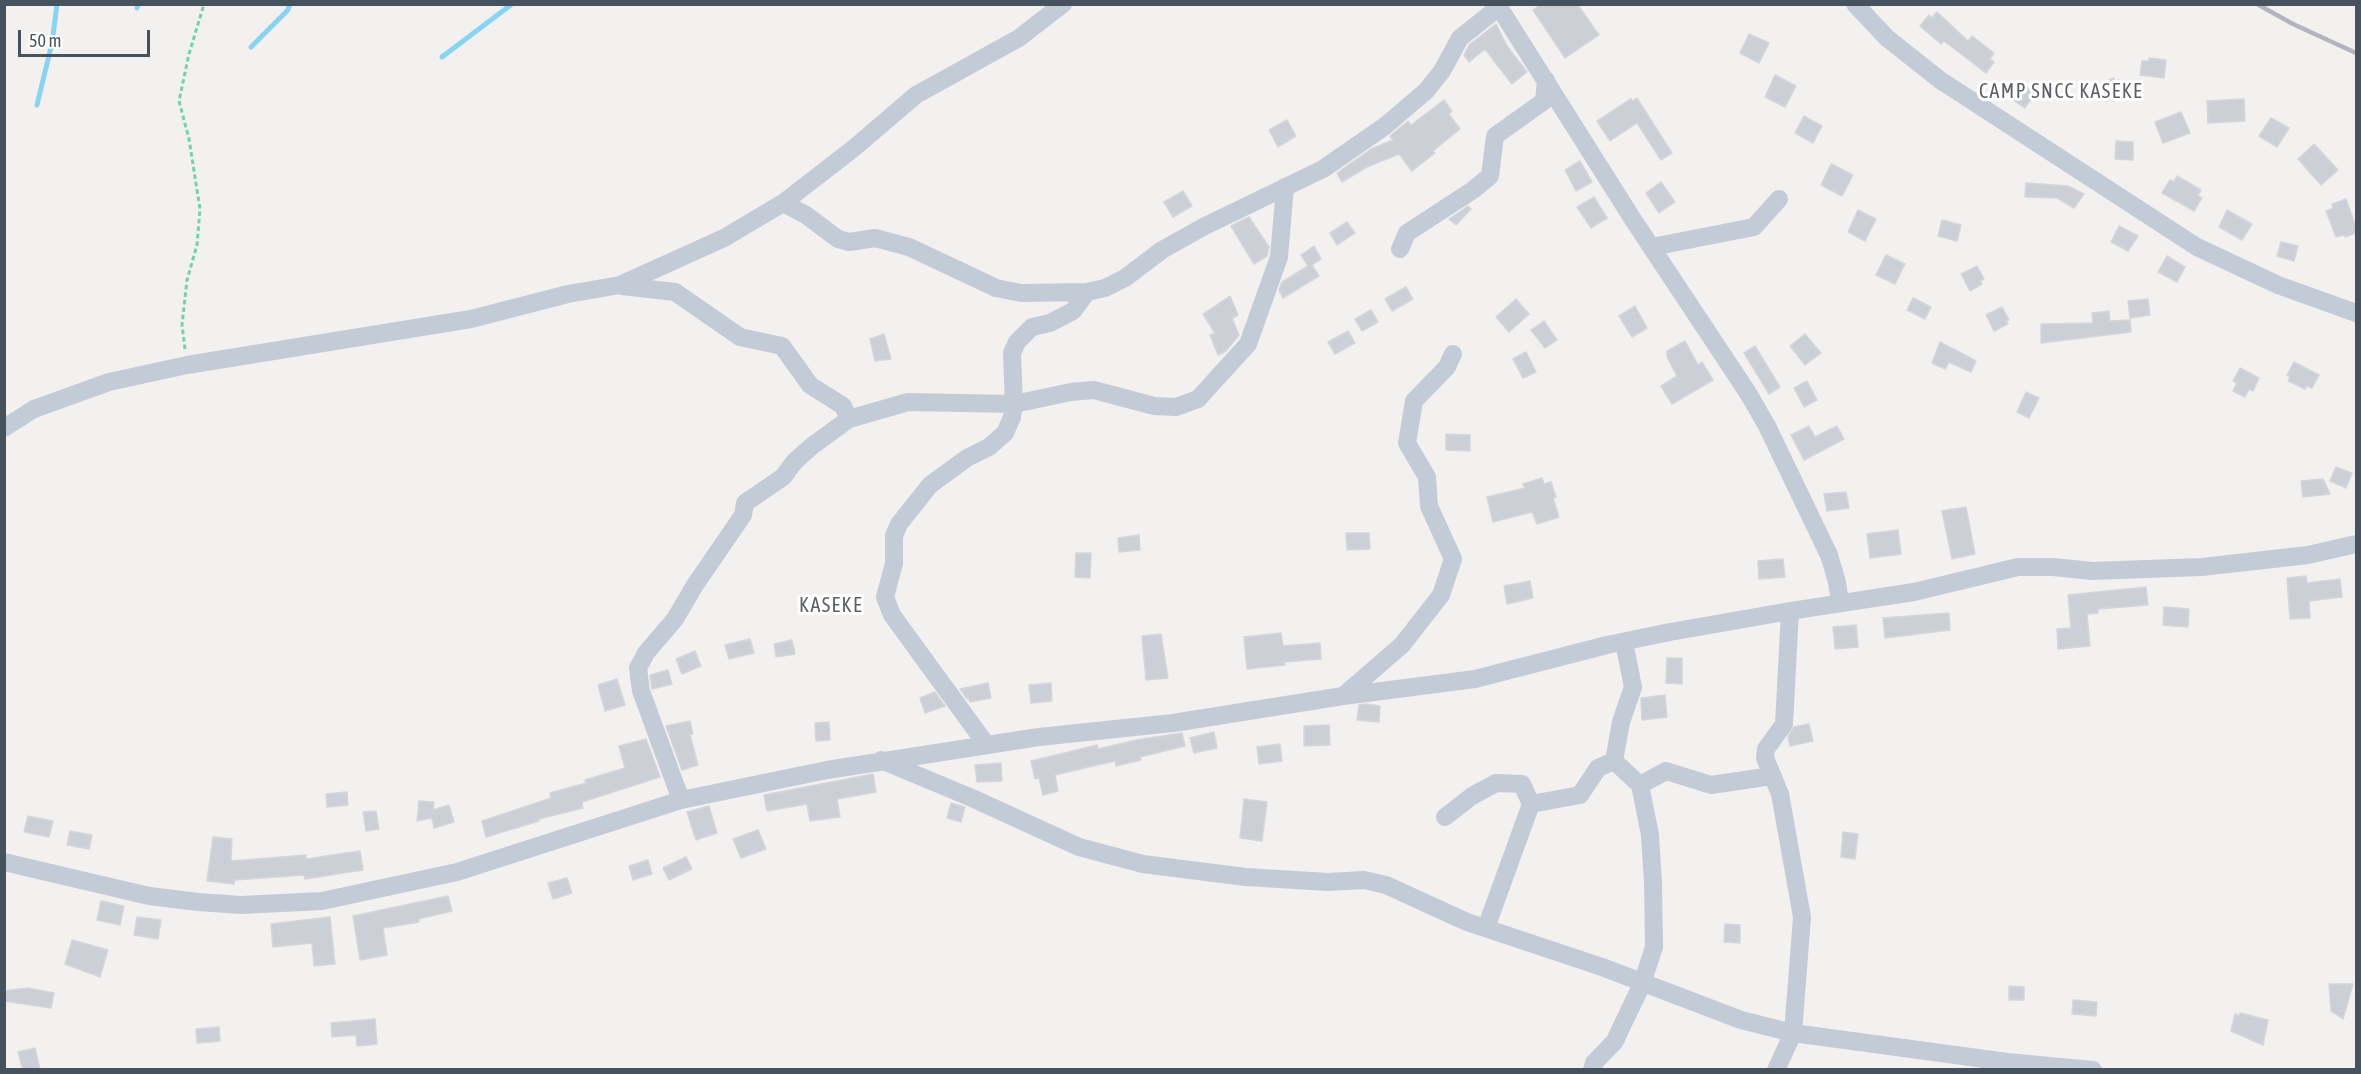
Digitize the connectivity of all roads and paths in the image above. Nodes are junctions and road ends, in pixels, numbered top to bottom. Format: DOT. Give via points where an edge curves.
graph roads {
  1 [pos="204,4"];
  2 [pos="1063,4"];
  3 [pos="1855,4"];
  4 [pos="1498,6"];
  5 [pos="1546,80"];
  6 [pos="1285,187"];
  7 [pos="1779,198"];
  8 [pos="783,203"];
  9 [pos="1652,247"];
  10 [pos="1400,249"];
  11 [pos="620,285"];
  12 [pos="1086,292"];
  13 [pos="2356,313"];
  14 [pos="1453,354"];
  15 [pos="187,365"];
  16 [pos="1014,404"];
  17 [pos="849,419"];
  18 [pos="4,428"];
  19 [pos="2356,544"];
  20 [pos="1840,603"];
  21 [pos="1791,611"];
  22 [pos="1624,642"];
  23 [pos="1343,696"];
  24 [pos="986,744"];
  25 [pos="881,760"];
  26 [pos="1614,761"];
  27 [pos="1772,776"];
  28 [pos="1640,785"];
  29 [pos="681,800"];
  30 [pos="1531,804"];
  31 [pos="1445,817"];
  32 [pos="4,862"];
  33 [pos="1486,928"];
  34 [pos="1642,984"];
  35 [pos="1793,1034"];
  36 [pos="1592,1070"];
  37 [pos="1776,1070"];
  38 [pos="2093,1070"];
  1 -- 15 [label="path" via="179,101 200,208 182,325"];
  2 -- 8 [label="street" via="1019,38 916,95"];
  3 -- 13 [label="street" via="1887,38 1940,80 2197,247 2278,285"];
  4 -- 5 [label="street"];
  4 -- 6 [label="street" via="1460,38 1426,91 1385,126 1323,169"];
  5 -- 9 [label="street"];
  5 -- 10 [label="street" via="1544,101 1495,136 1490,176 1407,233"];
  6 -- 12 [label="street" via="1205,225 1125,278"];
  6 -- 16 [label="street" via="1280,257 1248,344 1198,399 1176,407 1154,406 1095,390"];
  7 -- 9 [label="street" via="1754,227"];
  8 -- 11 [label="street" via="724,238"];
  8 -- 12 [label="street" via="806,214 838,239 849,242 875,238 909,246 996,288 1021,293"];
  9 -- 20 [label="street" via="1767,426 1829,555"];
  11 -- 15 [label="street" via="471,319"];
  11 -- 17 [label="street" via="675,292 740,338 782,346 810,385 843,405"];
  12 -- 16 [label="street" via="1073,311 1032,327 1017,342 1012,353"];
  14 -- 23 [label="street" via="1447,367 1413,401 1407,443 1427,477 1429,506 1453,559 1441,596 1402,645"];
  15 -- 18 [label="street" via="109,382 34,409"];
  16 -- 17 [label="street" via="908,402"];
  16 -- 24 [label="street" via="1005,433 930,485 899,524 885,597 906,636"];
  17 -- 29 [label="street" via="812,446 783,477 745,503 738,523 638,668 641,691"];
  19 -- 20 [label="street" via="2308,555 2202,567 2092,571 2018,567 1914,592"];
  20 -- 21 [label="street"];
  21 -- 22 [label="street"];
  21 -- 27 [label="street" via="1784,724 1766,749"];
  22 -- 23 [label="street" via="1475,679"];
  22 -- 26 [label="street" via="1633,687"];
  23 -- 24 [label="street" via="1173,723"];
  24 -- 25 [label="street"];
  25 -- 29 [label="street"];
  25 -- 33 [label="street" via="1079,847 1143,864 1234,876 1328,882 1364,880 1386,885"];
  26 -- 28 [label="street"];
  26 -- 30 [label="street" via="1598,768 1580,795"];
  27 -- 28 [label="street" via="1711,784 1666,771"];
  27 -- 35 [label="street" via="1780,794 1802,917"];
  28 -- 34 [label="street" via="1650,835 1654,947"];
  29 -- 32 [label="street" via="457,872 322,901 241,905 149,896"];
  30 -- 31 [label="street" via="1522,784 1496,783"];
  30 -- 33 [label="street"];
  33 -- 34 [label="street"];
  34 -- 35 [label="street" via="1741,1020"];
  34 -- 36 [label="street" via="1615,1041"];
  35 -- 37 [label="street"];
  35 -- 38 [label="street"];
}
